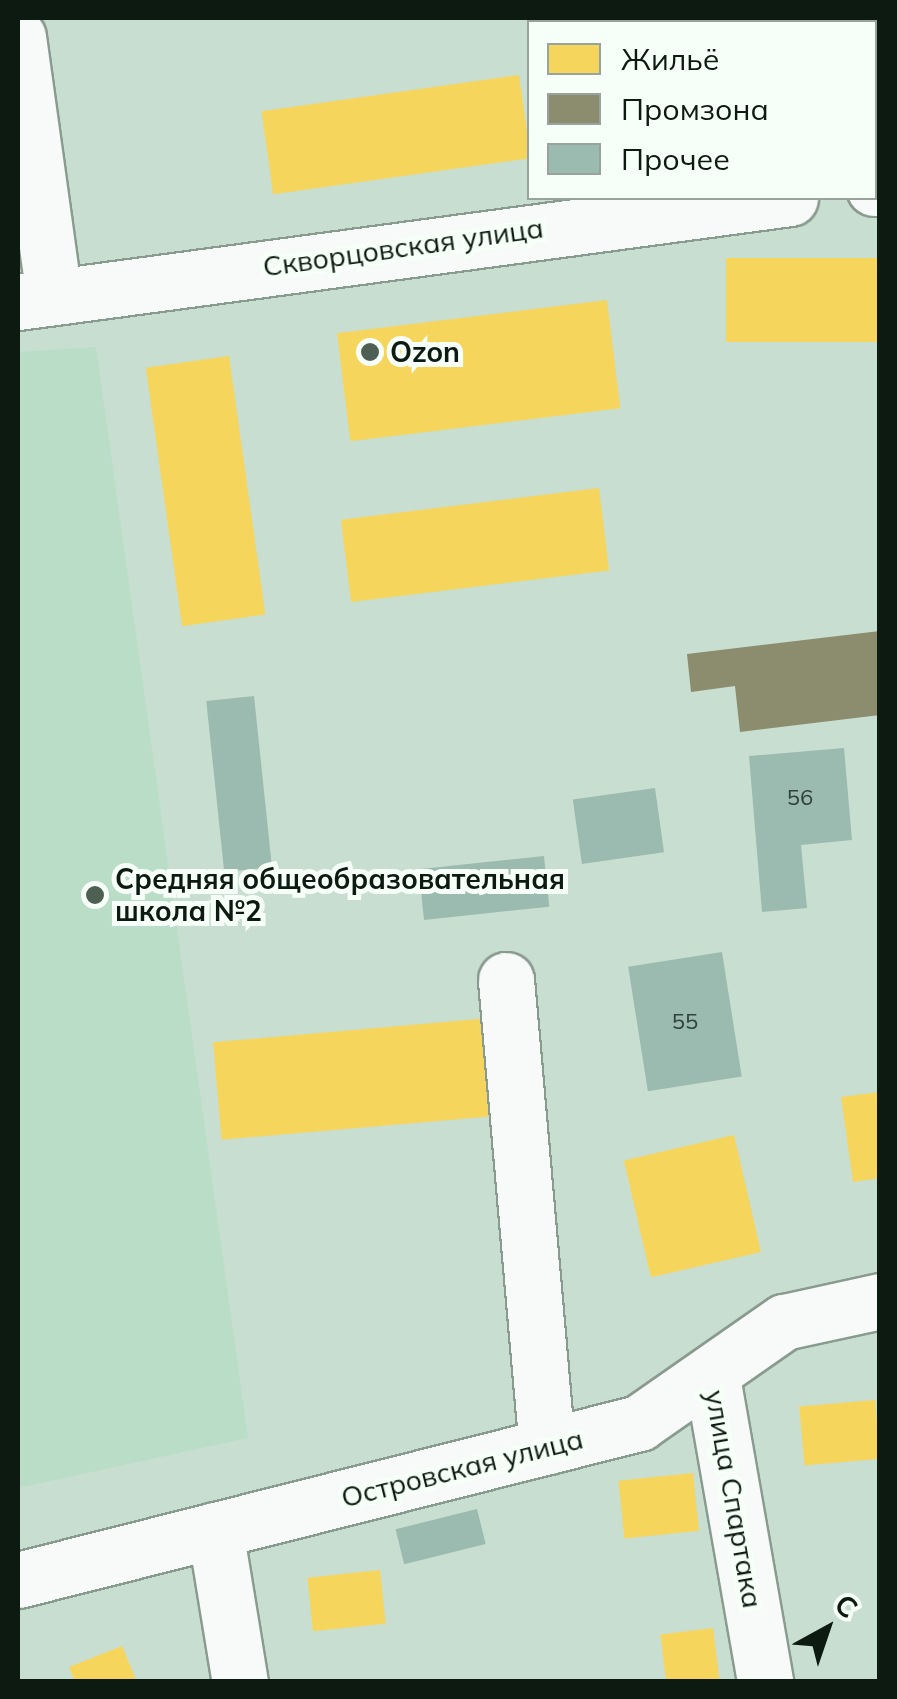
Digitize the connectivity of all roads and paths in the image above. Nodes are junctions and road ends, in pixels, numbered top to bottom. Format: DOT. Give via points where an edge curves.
graph roads {
  1 [pos="18,37"];
  2 [pos="751,200"];
  3 [pos="615,207"];
  4 [pos="36,299"];
  5 [pos="506,980"];
  6 [pos="880,1301"];
  7 [pos="712,1376"];
  8 [pos="547,1446"];
  9 [pos="215,1530"];
  10 [pos="18,1580"];
  11 [pos="240,1682"];
  12 [pos="766,1682"];
  1 -- 4 [label="street"];
  2 -- 3 [label="street, Скворцовская улица"];
  3 -- 4 [label="street, Скворцовская улица"];
  5 -- 8 [label="street"];
  6 -- 7 [label="street, Островская улица" via="784,1322"];
  7 -- 8 [label="street, Островская улица" via="640,1423"];
  7 -- 12 [label="street, улица Спартака"];
  8 -- 9 [label="street, Островская улица"];
  9 -- 10 [label="street, Островская улица"];
  9 -- 11 [label="street"];
}
